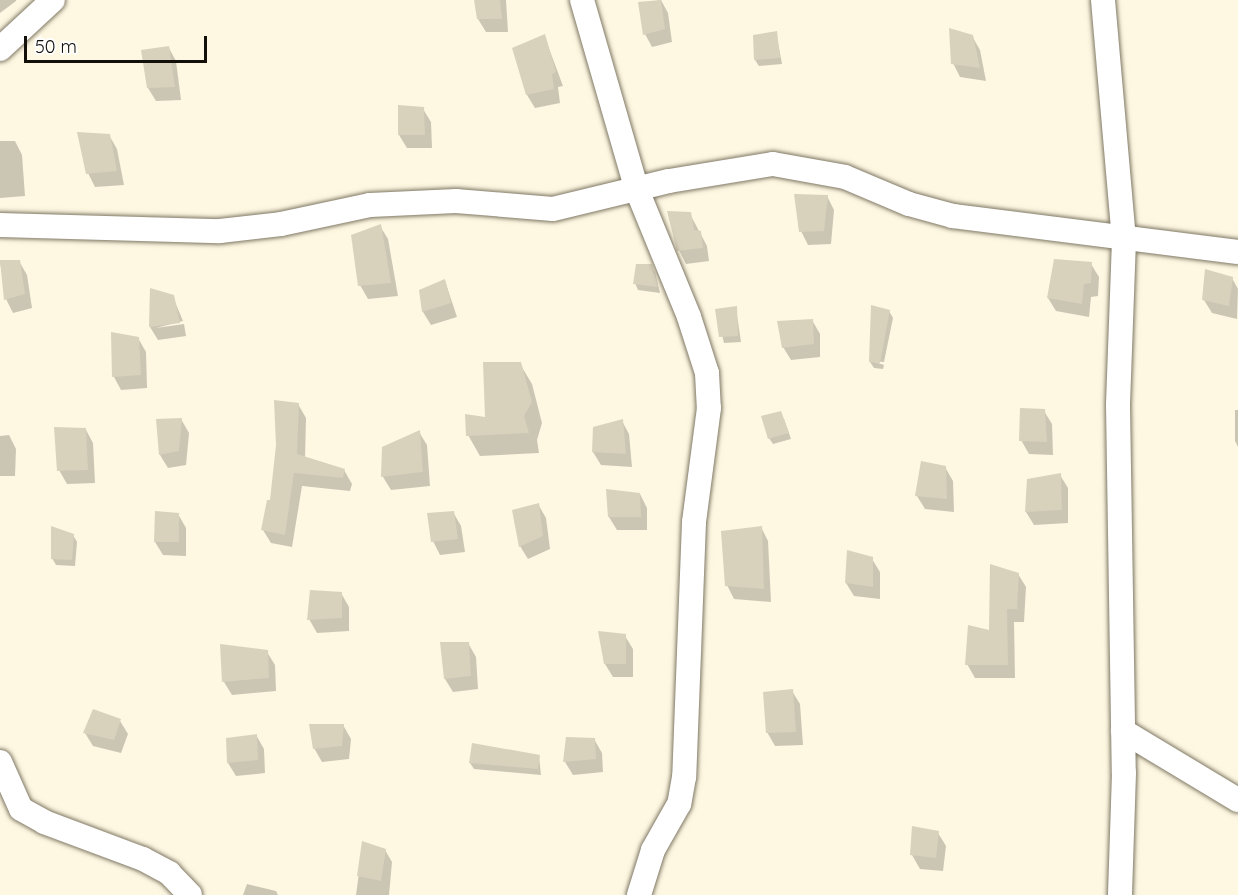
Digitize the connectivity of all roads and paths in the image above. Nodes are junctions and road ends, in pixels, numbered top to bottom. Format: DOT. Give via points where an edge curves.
graph roads {
  1 [pos="52,0"];
  2 [pos="582,0"];
  3 [pos="1103,0"];
  4 [pos="0,49"];
  5 [pos="637,190"];
  6 [pos="0,225"];
  7 [pos="1124,240"];
  8 [pos="1238,252"];
  9 [pos="1123,731"];
  10 [pos="0,762"];
  11 [pos="1238,800"];
  12 [pos="190,895"];
  13 [pos="639,895"];
  14 [pos="1120,895"];
  1 -- 4 [label="street"];
  2 -- 5 [label="street"];
  3 -- 7 [label="street"];
  5 -- 6 [label="street" via="552,209 456,201 370,205 281,224 220,231"];
  5 -- 7 [label="street" via="773,164 845,177 909,204 953,216"];
  5 -- 13 [label="street" via="689,317 707,373 710,408 694,522 684,777 679,804 653,850"];
  7 -- 8 [label="street"];
  7 -- 9 [label="street" via="1118,405"];
  9 -- 11 [label="street"];
  9 -- 14 [label="street"];
  10 -- 12 [label="street" via="21,809 44,822 143,859 169,873"];
}
